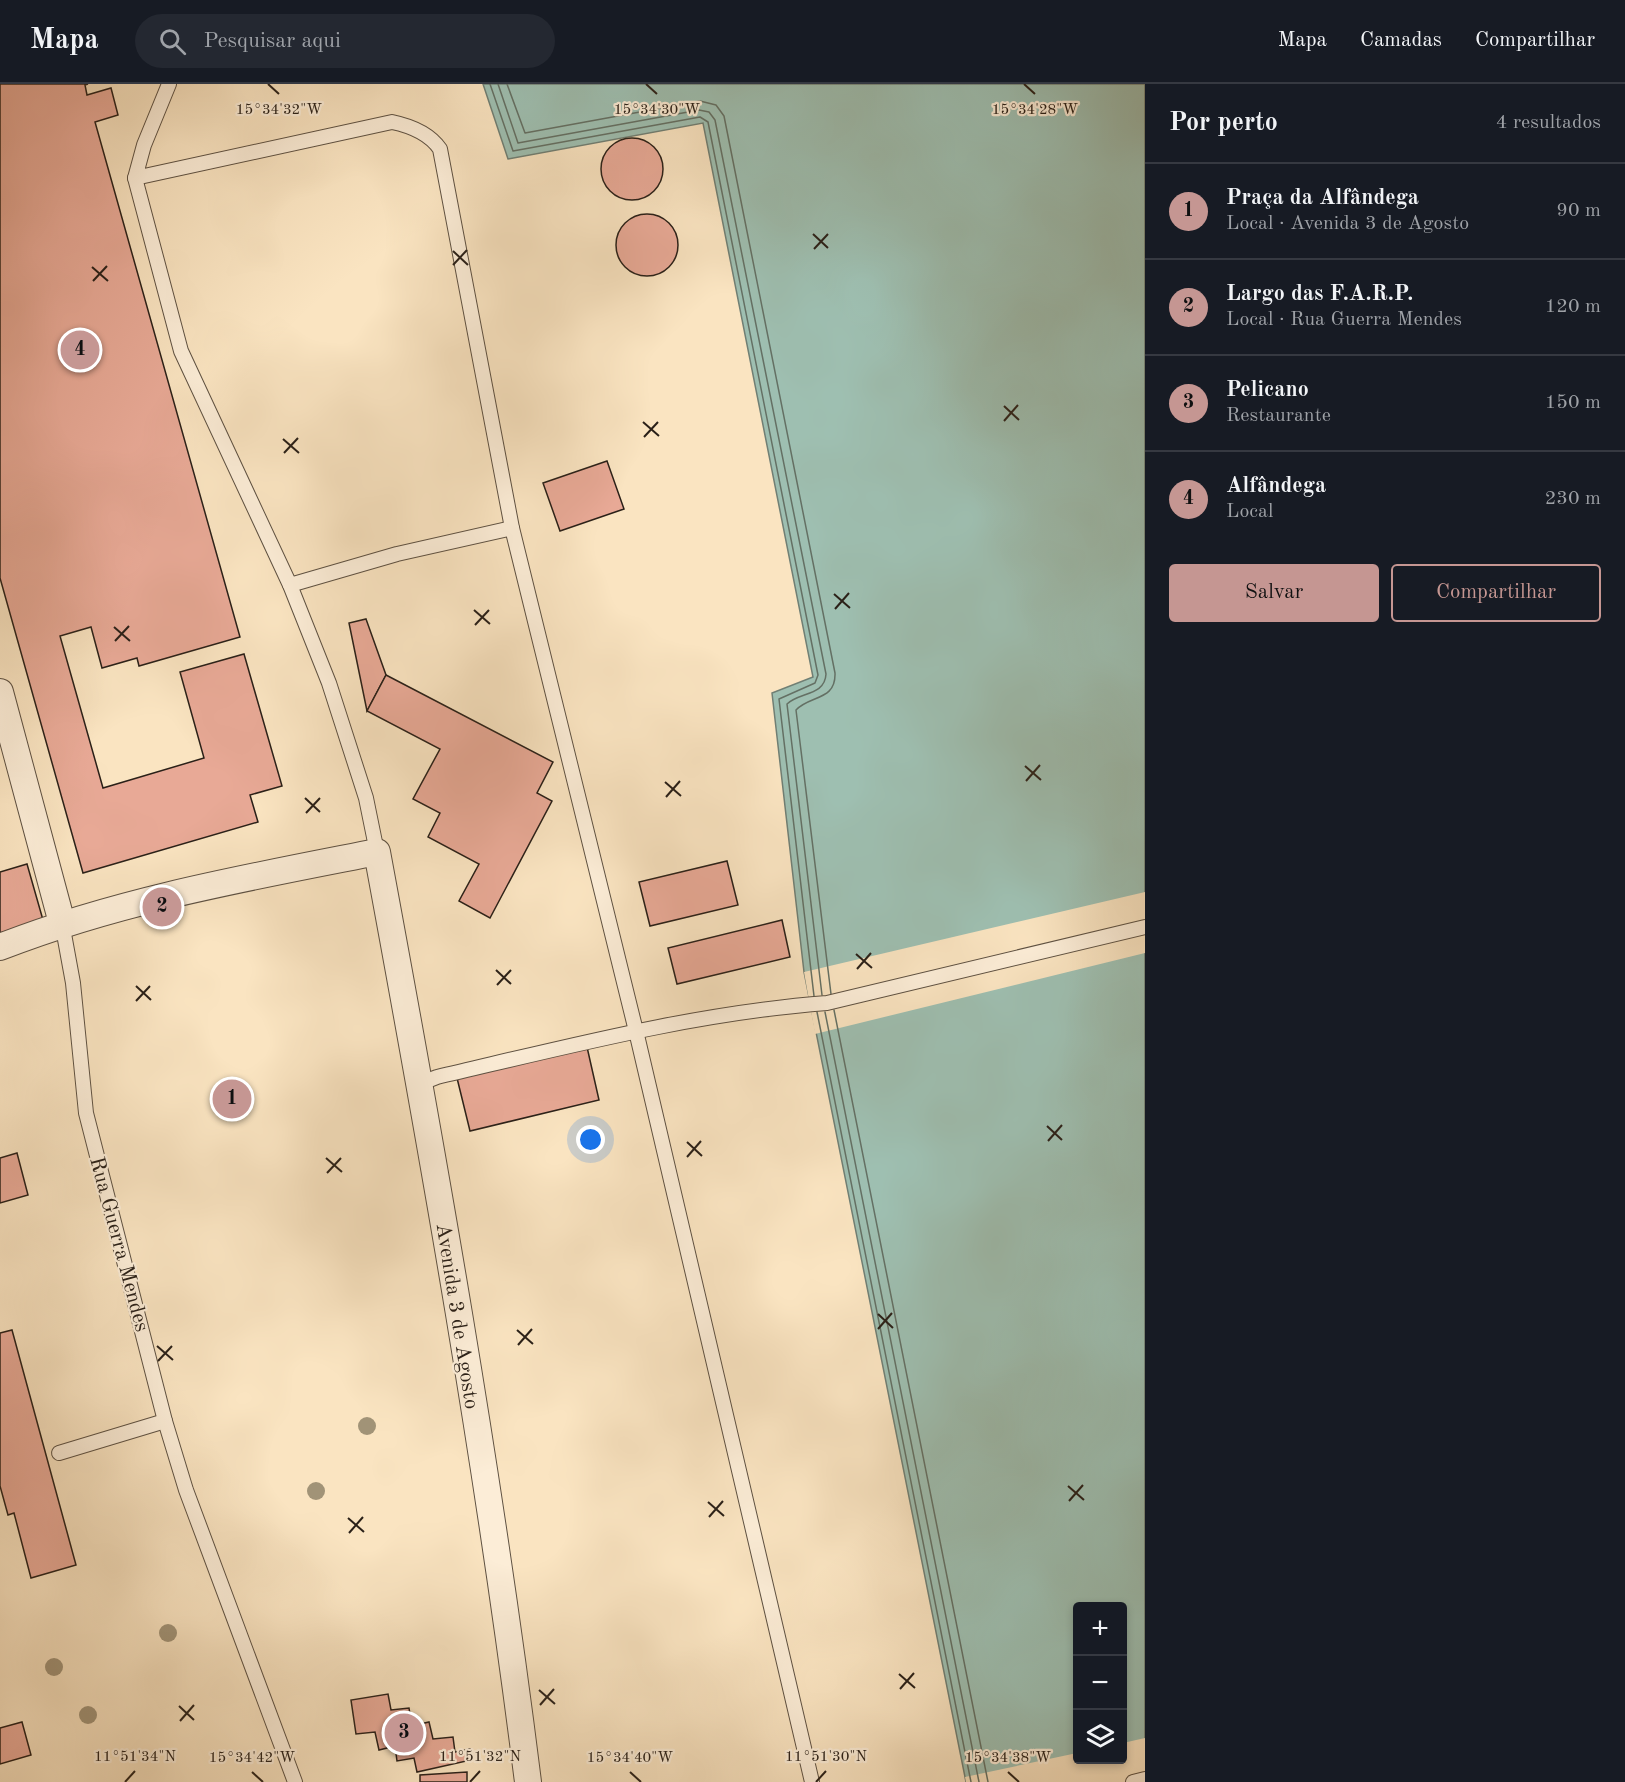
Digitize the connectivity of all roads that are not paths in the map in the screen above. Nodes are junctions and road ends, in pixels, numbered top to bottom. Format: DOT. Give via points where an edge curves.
graph roads {
  1 [pos="169,84"];
  2 [pos="135,178"];
  3 [pos="512,528"];
  4 [pos="290,585"];
  5 [pos="0,692"];
  6 [pos="377,852"];
  7 [pos="62,923"];
  8 [pos="1145,927"];
  9 [pos="0,947"];
  10 [pos="636,1031"];
  11 [pos="418,1084"];
  12 [pos="165,1421"];
  13 [pos="59,1453"];
  14 [pos="1145,1779"];
  15 [pos="295,1782"];
  16 [pos="528,1782"];
  17 [pos="812,1782"];
  18 [pos="1133,1782"];
  1 -- 2 [label="lane"];
  2 -- 3 [label="lane" via="392,122 433,140 440,149"];
  2 -- 4 [label="lane" via="181,351"];
  3 -- 4 [label="lane" via="398,554"];
  3 -- 10 [label="lane"];
  4 -- 6 [label="lane" via="329,682 366,798"];
  5 -- 7 [label="street, Rua Guerra Mendes"];
  6 -- 7 [label="street"];
  6 -- 11 [label="street, Avenida 3 de Agosto"];
  7 -- 9 [label="street"];
  7 -- 12 [label="lane, Rua Guerra Mendes" via="73,983 86,1113"];
  8 -- 10 [label="lane" via="827,1003 774,1006"];
  10 -- 11 [label="lane"];
  10 -- 17 [label="lane"];
  11 -- 16 [label="street, Avenida 3 de Agosto" via="483,1464"];
  12 -- 13 [label="lane"];
  12 -- 15 [label="lane, Rua Guerra Mendes" via="186,1490"];
  14 -- 18 [label="lane"];
}
